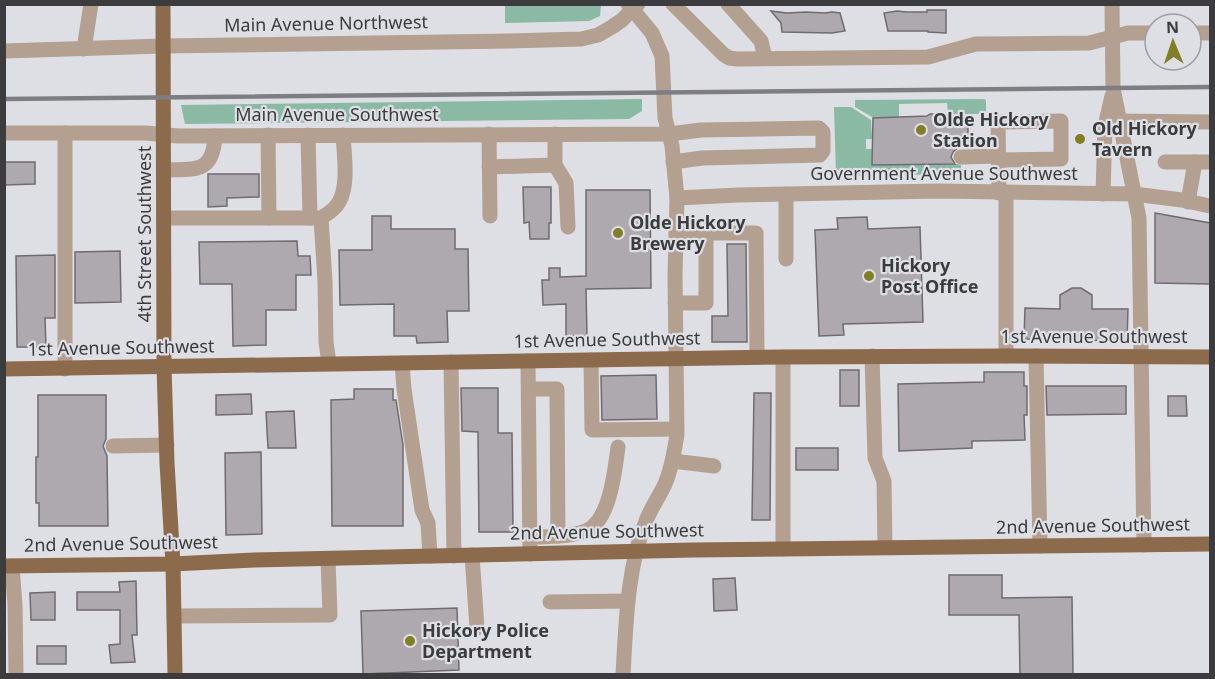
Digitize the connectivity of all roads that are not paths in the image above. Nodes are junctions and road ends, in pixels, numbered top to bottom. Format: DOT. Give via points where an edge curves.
graph roads {
  1 [pos="91,4"];
  2 [pos="163,4"];
  3 [pos="673,4"];
  4 [pos="728,4"];
  5 [pos="1112,4"];
  6 [pos="633,6"];
  7 [pos="1143,33"];
  8 [pos="1113,37"];
  9 [pos="163,46"];
  10 [pos="84,49"];
  11 [pos="4,51"];
  12 [pos="765,58"];
  13 [pos="1113,88"];
  14 [pos="1119,121"];
  15 [pos="1210,122"];
  16 [pos="4,133"];
  17 [pos="65,133"];
  18 [pos="489,134"];
  19 [pos="555,134"];
  20 [pos="669,134"];
  21 [pos="164,135"];
  22 [pos="268,135"];
  23 [pos="308,135"];
  24 [pos="343,135"];
  25 [pos="215,136"];
  26 [pos="960,156"];
  27 [pos="998,158"];
  28 [pos="673,162"];
  29 [pos="1165,162"];
  30 [pos="1203,162"];
  31 [pos="555,165"];
  32 [pos="489,166"];
  33 [pos="164,170"];
  34 [pos="1002,193"];
  35 [pos="786,194"];
  36 [pos="1103,194"];
  37 [pos="1134,194"];
  38 [pos="677,198"];
  39 [pos="1188,202"];
  40 [pos="1210,206"];
  41 [pos="490,216"];
  42 [pos="164,218"];
  43 [pos="269,218"];
  44 [pos="315,218"];
  45 [pos="568,226"];
  46 [pos="676,233"];
  47 [pos="706,233"];
  48 [pos="786,259"];
  49 [pos="675,303"];
  50 [pos="872,356"];
  51 [pos="1006,356"];
  52 [pos="1036,356"];
  53 [pos="757,357"];
  54 [pos="783,357"];
  55 [pos="1142,357"];
  56 [pos="1210,357"];
  57 [pos="676,359"];
  58 [pos="591,360"];
  59 [pos="528,361"];
  60 [pos="451,362"];
  61 [pos="330,363"];
  62 [pos="402,363"];
  63 [pos="164,367"];
  64 [pos="4,369"];
  65 [pos="65,369"];
  66 [pos="529,389"];
  67 [pos="676,429"];
  68 [pos="167,445"];
  69 [pos="113,446"];
  70 [pos="618,447"];
  71 [pos="673,461"];
  72 [pos="714,466"];
  73 [pos="558,536"];
  74 [pos="530,537"];
  75 [pos="1210,544"];
  76 [pos="1144,545"];
  77 [pos="1040,546"];
  78 [pos="885,547"];
  79 [pos="783,549"];
  80 [pos="637,551"];
  81 [pos="530,554"];
  82 [pos="454,555"];
  83 [pos="472,555"];
  84 [pos="430,556"];
  85 [pos="328,558"];
  86 [pos="173,564"];
  87 [pos="8,566"];
  88 [pos="628,601"];
  89 [pos="550,602"];
  90 [pos="174,616"];
  91 [pos="477,628"];
  92 [pos="16,675"];
  93 [pos="175,675"];
  94 [pos="623,675"];
  1 -- 10 [label="street"];
  2 -- 9 [label="main road, 4th Street Southwest"];
  3 -- 12 [label="street" via="729,58"];
  4 -- 12 [label="street" via="761,41"];
  5 -- 8 [label="street"];
  6 -- 9 [label="street, Main Avenue Northwest" via="622,20 598,35 581,39"];
  6 -- 20 [label="street" via="662,56"];
  7 -- 8 [label="street"];
  8 -- 12 [label="street" via="1089,43 975,45 928,57"];
  8 -- 13 [label="street"];
  9 -- 10 [label="street, Main Avenue Northwest"];
  9 -- 21 [label="main road, 4th Street Southwest"];
  10 -- 11 [label="street, Main Avenue Northwest"];
  13 -- 14 [label="street"];
  13 -- 36 [label="street" via="1105,126"];
  14 -- 15 [label="street"];
  14 -- 37 [label="street"];
  16 -- 17 [label="street, Main Avenue Southwest"];
  17 -- 21 [label="street, Main Avenue Southwest"];
  17 -- 65 [label="street"];
  18 -- 19 [label="street, Main Avenue Southwest"];
  18 -- 24 [label="street, Main Avenue Southwest"];
  18 -- 32 [label="street"];
  19 -- 20 [label="street, Main Avenue Southwest"];
  19 -- 31 [label="street"];
  20 -- 28 [label="street"];
  20 -- 28 [label="street, Main Avenue Southwest" via="774,128 819,128 823,132 820,156"];
  21 -- 25 [label="street, Main Avenue Southwest"];
  21 -- 33 [label="main road, 4th Street Southwest"];
  22 -- 23 [label="street, Main Avenue Southwest"];
  22 -- 25 [label="street, Main Avenue Southwest"];
  22 -- 43 [label="street"];
  23 -- 24 [label="street, Main Avenue Southwest"];
  23 -- 44 [label="street"];
  24 -- 44 [label="street" via="345,179 340,200 334,209"];
  25 -- 33 [label="street" via="206,165"];
  26 -- 27 [label="street"];
  27 -- 27 [label="street" via="998,122 1061,121 1061,159"];
  27 -- 34 [label="street"];
  28 -- 38 [label="street"];
  29 -- 30 [label="street"];
  30 -- 39 [label="street"];
  31 -- 32 [label="street"];
  31 -- 45 [label="street" via="566,183"];
  32 -- 41 [label="street"];
  33 -- 42 [label="main road, 4th Street Southwest"];
  34 -- 35 [label="street, Government Avenue Southwest"];
  34 -- 36 [label="street, Government Avenue Southwest"];
  34 -- 51 [label="street"];
  35 -- 38 [label="street, Government Avenue Southwest"];
  35 -- 48 [label="street"];
  36 -- 37 [label="street, Government Avenue Southwest"];
  37 -- 39 [label="street, Government Avenue Southwest"];
  37 -- 55 [label="street" via="1139,218"];
  38 -- 46 [label="street"];
  39 -- 40 [label="street, Government Avenue Southwest"];
  42 -- 43 [label="street"];
  42 -- 63 [label="main road, 4th Street Southwest"];
  43 -- 44 [label="street"];
  44 -- 61 [label="street" via="326,281"];
  46 -- 47 [label="street"];
  46 -- 49 [label="street"];
  47 -- 49 [label="street" via="706,303"];
  47 -- 53 [label="street" via="756,232"];
  49 -- 57 [label="street"];
  50 -- 51 [label="main road, 1st Avenue Southwest"];
  50 -- 54 [label="main road, 1st Avenue Southwest"];
  50 -- 78 [label="street" via="875,458 884,481"];
  51 -- 52 [label="main road, 1st Avenue Southwest"];
  52 -- 55 [label="main road, 1st Avenue Southwest"];
  52 -- 77 [label="street"];
  53 -- 54 [label="main road, 1st Avenue Southwest"];
  53 -- 57 [label="main road, 1st Avenue Southwest"];
  54 -- 79 [label="street"];
  55 -- 56 [label="main road, 1st Avenue Southwest"];
  55 -- 76 [label="street"];
  57 -- 58 [label="main road, 1st Avenue Southwest"];
  57 -- 67 [label="street"];
  58 -- 59 [label="main road, 1st Avenue Southwest"];
  58 -- 67 [label="street" via="592,430"];
  59 -- 60 [label="main road, 1st Avenue Southwest"];
  59 -- 66 [label="street"];
  60 -- 62 [label="main road, 1st Avenue Southwest"];
  60 -- 82 [label="street"];
  61 -- 62 [label="main road, 1st Avenue Southwest"];
  61 -- 63 [label="main road, 1st Avenue Southwest"];
  62 -- 84 [label="street"];
  63 -- 65 [label="main road, 1st Avenue Southwest"];
  63 -- 68 [label="main road, 4th Street Southwest"];
  64 -- 65 [label="main road, 1st Avenue Southwest"];
  66 -- 73 [label="street" via="557,389"];
  66 -- 74 [label="street"];
  67 -- 71 [label="street"];
  68 -- 69 [label="street"];
  68 -- 86 [label="main road, 4th Street Southwest"];
  70 -- 73 [label="street" via="608,500 597,524 585,532"];
  71 -- 72 [label="street"];
  71 -- 80 [label="street" via="645,521"];
  73 -- 74 [label="street"];
  74 -- 81 [label="street"];
  75 -- 76 [label="main road, 2nd Avenue Southwest"];
  76 -- 77 [label="main road, 2nd Avenue Southwest"];
  77 -- 78 [label="main road, 2nd Avenue Southwest"];
  78 -- 79 [label="main road, 2nd Avenue Southwest"];
  79 -- 80 [label="main road, 2nd Avenue Southwest"];
  80 -- 81 [label="main road, 2nd Avenue Southwest"];
  80 -- 88 [label="street"];
  81 -- 83 [label="main road, 2nd Avenue Southwest"];
  82 -- 83 [label="main road, 2nd Avenue Southwest"];
  82 -- 84 [label="main road, 2nd Avenue Southwest"];
  83 -- 91 [label="street"];
  84 -- 85 [label="main road, 2nd Avenue Southwest"];
  85 -- 86 [label="main road, 2nd Avenue Southwest"];
  85 -- 90 [label="street" via="330,615"];
  86 -- 87 [label="main road, 2nd Avenue Southwest"];
  86 -- 90 [label="main road, 4th Street Southwest"];
  87 -- 92 [label="street" via="15,605"];
  88 -- 89 [label="street"];
  88 -- 94 [label="street"];
  90 -- 93 [label="main road, 4th Street Southwest"];
}
